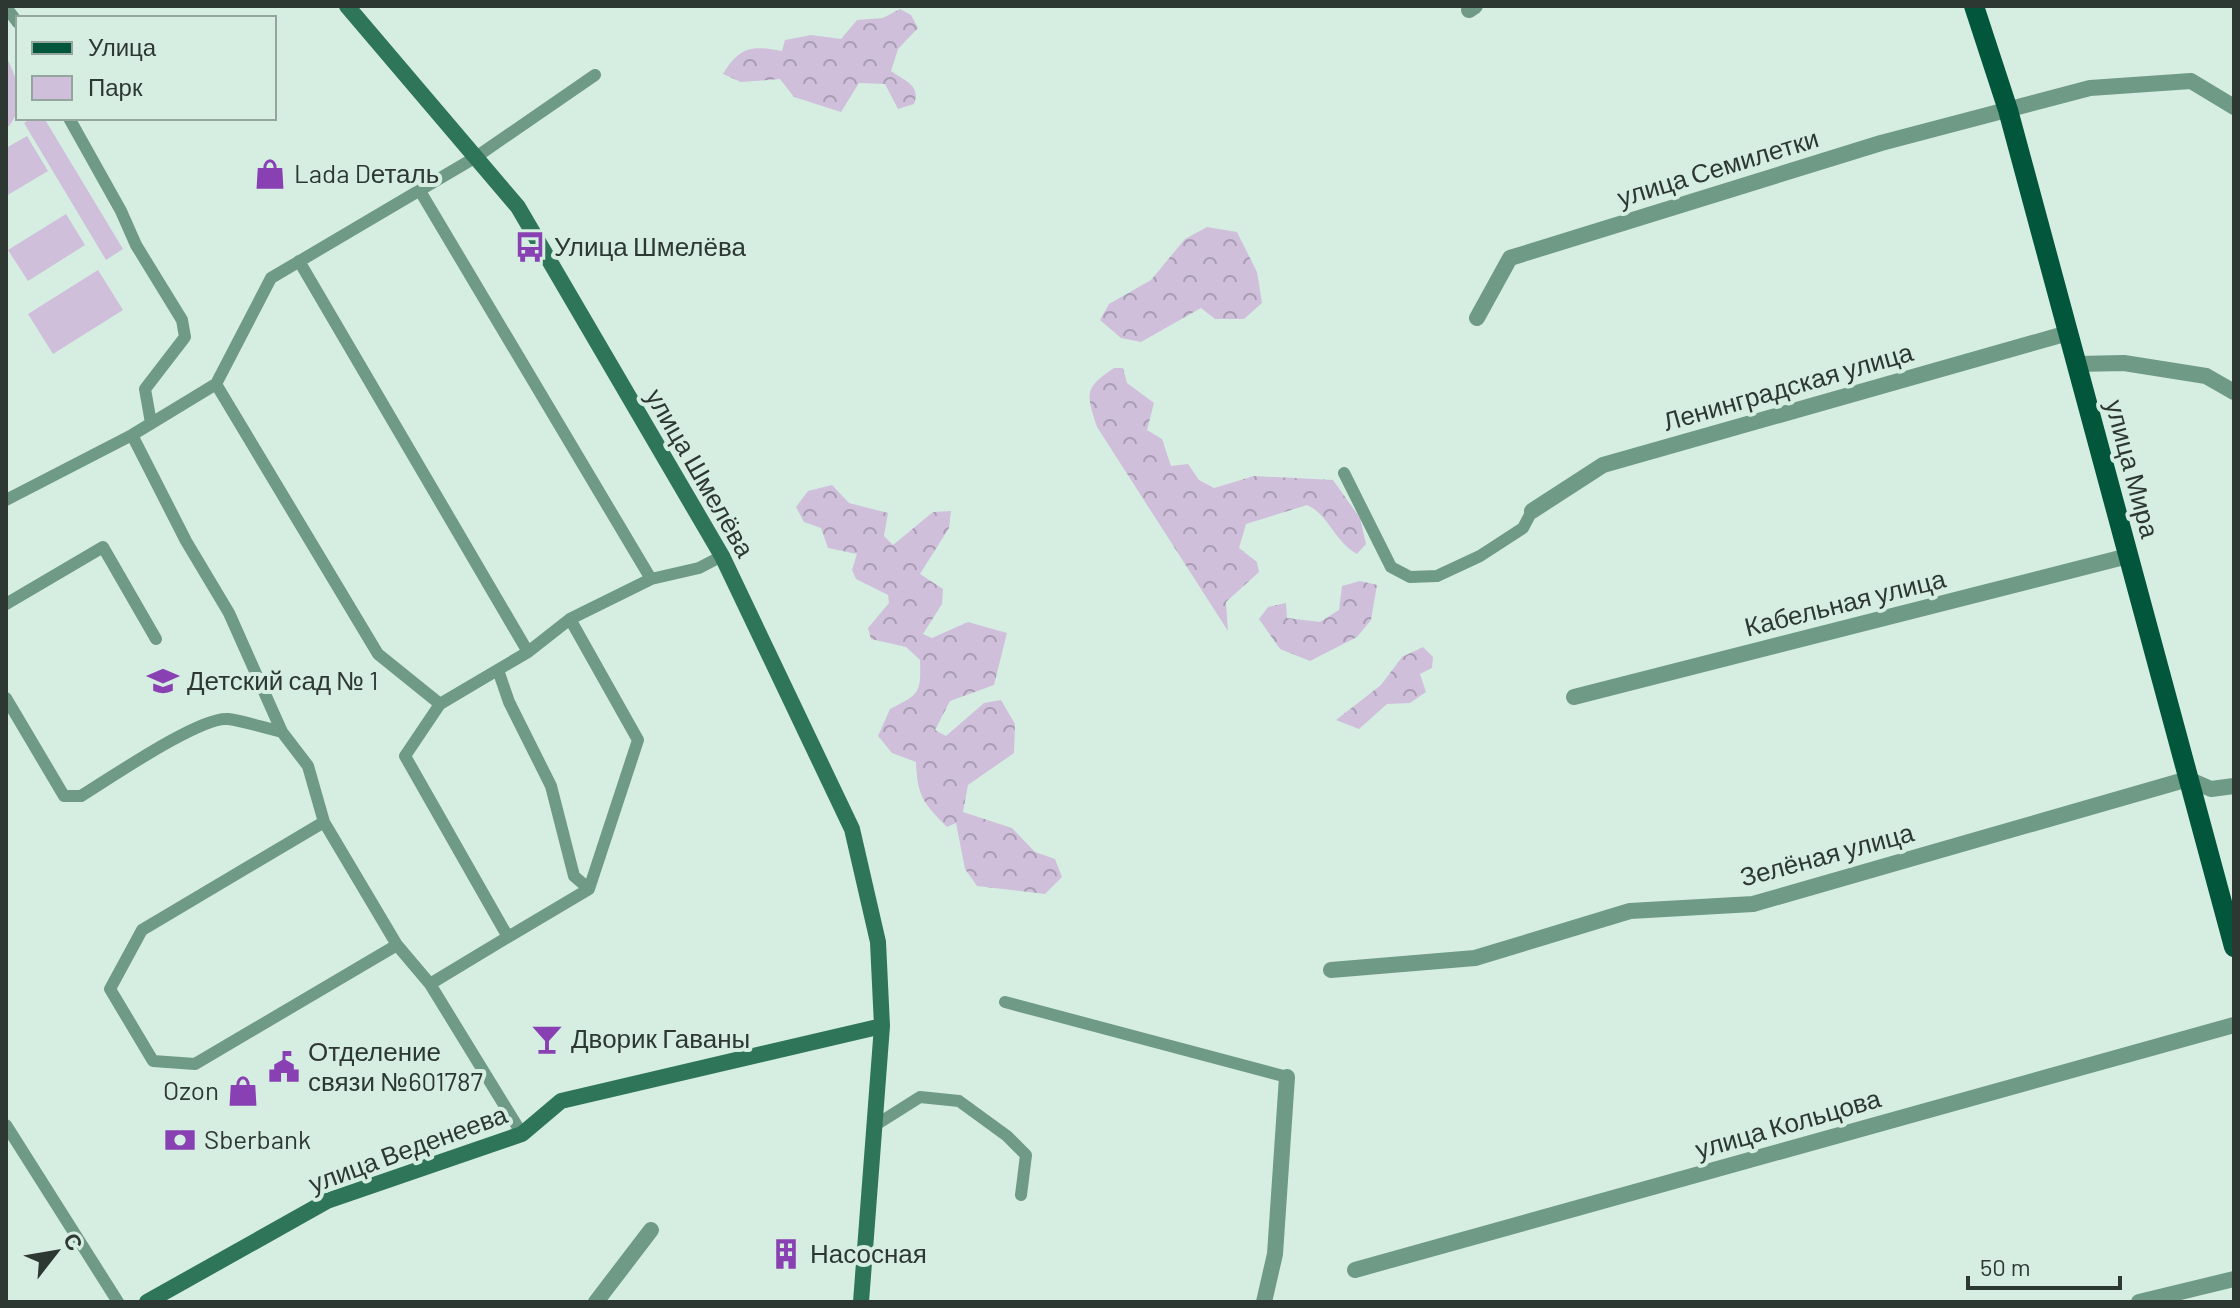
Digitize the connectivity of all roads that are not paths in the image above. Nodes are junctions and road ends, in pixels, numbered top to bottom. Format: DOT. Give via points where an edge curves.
graph roads {
  1 [pos="347,6"];
  2 [pos="1974,6"];
  3 [pos="595,75"];
  4 [pos="2234,107"];
  5 [pos="2008,110"];
  6 [pos="70,120"];
  7 [pos="476,157"];
  8 [pos="420,191"];
  9 [pos="299,261"];
  10 [pos="1477,318"];
  11 [pos="2068,333"];
  12 [pos="2076,364"];
  13 [pos="216,384"];
  14 [pos="2234,392"];
  15 [pos="151,423"];
  16 [pos="132,435"];
  17 [pos="1344,473"];
  18 [pos="6,500"];
  19 [pos="1532,511"];
  20 [pos="722,556"];
  21 [pos="2128,556"];
  22 [pos="651,579"];
  23 [pos="6,604"];
  24 [pos="570,619"];
  25 [pos="156,639"];
  26 [pos="528,652"];
  27 [pos="498,670"];
  28 [pos="1574,697"];
  29 [pos="6,698"];
  30 [pos="440,704"];
  31 [pos="20,721"];
  32 [pos="6,729"];
  33 [pos="282,732"];
  34 [pos="2188,779"];
  35 [pos="2234,786"];
  36 [pos="324,822"];
  37 [pos="589,889"];
  38 [pos="508,937"];
  39 [pos="397,945"];
  40 [pos="2234,947"];
  41 [pos="1331,970"];
  42 [pos="430,984"];
  43 [pos="1005,1002"];
  44 [pos="2234,1025"];
  45 [pos="882,1026"];
  46 [pos="1287,1077"];
  47 [pos="6,1125"];
  48 [pos="874,1126"];
  49 [pos="522,1134"];
  50 [pos="1021,1195"];
  51 [pos="651,1230"];
  52 [pos="1355,1270"];
  53 [pos="2234,1279"];
  54 [pos="118,1302"];
  55 [pos="147,1302"];
  56 [pos="596,1302"];
  57 [pos="861,1302"];
  58 [pos="1264,1302"];
  59 [pos="2139,1302"];
  1 -- 7 [label="main road, улица Шмелёва"];
  2 -- 5 [label="main road, улица Мира"];
  3 -- 7 [label="lane"];
  4 -- 5 [label="street, улица Семилетки" via="2191,81 2090,88"];
  5 -- 10 [label="street, улица Семилетки" via="1881,143 1510,258"];
  5 -- 11 [label="main road, улица Мира"];
  6 -- 15 [label="lane" via="182,320 185,337 145,389"];
  7 -- 8 [label="lane"];
  7 -- 20 [label="main road, улица Шмелёва" via="518,207"];
  8 -- 9 [label="lane"];
  8 -- 22 [label="lane"];
  9 -- 13 [label="lane" via="271,278"];
  9 -- 26 [label="lane"];
  11 -- 12 [label="main road, улица Мира"];
  11 -- 19 [label="street, Ленинградская улица" via="1603,465"];
  12 -- 14 [label="street" via="2124,363 2206,376"];
  12 -- 21 [label="main road, улица Мира"];
  13 -- 15 [label="lane"];
  13 -- 30 [label="lane" via="378,654"];
  15 -- 16 [label="lane"];
  16 -- 18 [label="lane"];
  16 -- 33 [label="lane" via="229,613"];
  17 -- 19 [label="lane" via="1391,567 1410,577 1437,576 1480,556 1523,528"];
  20 -- 22 [label="lane" via="699,568"];
  20 -- 45 [label="main road, улица Шмелёва" via="852,829 878,942"];
  21 -- 28 [label="street, Кабельная улица"];
  21 -- 34 [label="main road, улица Мира"];
  22 -- 24 [label="lane"];
  23 -- 25 [label="lane" via="103,547"];
  24 -- 26 [label="lane"];
  24 -- 37 [label="lane" via="638,740"];
  26 -- 27 [label="lane"];
  27 -- 30 [label="lane"];
  27 -- 37 [label="lane" via="551,786 574,876"];
  29 -- 31 [label="lane"];
  30 -- 38 [label="lane" via="405,756"];
  31 -- 32 [label="lane"];
  31 -- 33 [label="lane" via="64,796 71,798 213,721 227,719"];
  33 -- 36 [label="lane" via="308,766"];
  34 -- 35 [label="street" via="2211,789"];
  34 -- 40 [label="main road, улица Мира"];
  34 -- 41 [label="street, Зелёная улица" via="1753,904 1630,911 1475,958"];
  36 -- 39 [label="lane"];
  36 -- 39 [label="lane" via="142,930 110,989 153,1061 195,1064"];
  37 -- 38 [label="lane"];
  38 -- 42 [label="lane"];
  39 -- 42 [label="lane"];
  42 -- 49 [label="lane"];
  43 -- 46 [label="lane"];
  44 -- 52 [label="street, улица Кольцова"];
  45 -- 48 [label="main road, улица Шмелёва"];
  45 -- 49 [label="main road, улица Веденеева" via="561,1101"];
  46 -- 58 [label="street" via="1275,1254"];
  47 -- 54 [label="lane"];
  48 -- 50 [label="lane" via="920,1097 959,1101 1026,1155"];
  48 -- 57 [label="main road, улица Шмелёва"];
  49 -- 55 [label="main road, улица Веденеева" via="327,1201"];
  51 -- 56 [label="street"];
  53 -- 59 [label="street"];
}
